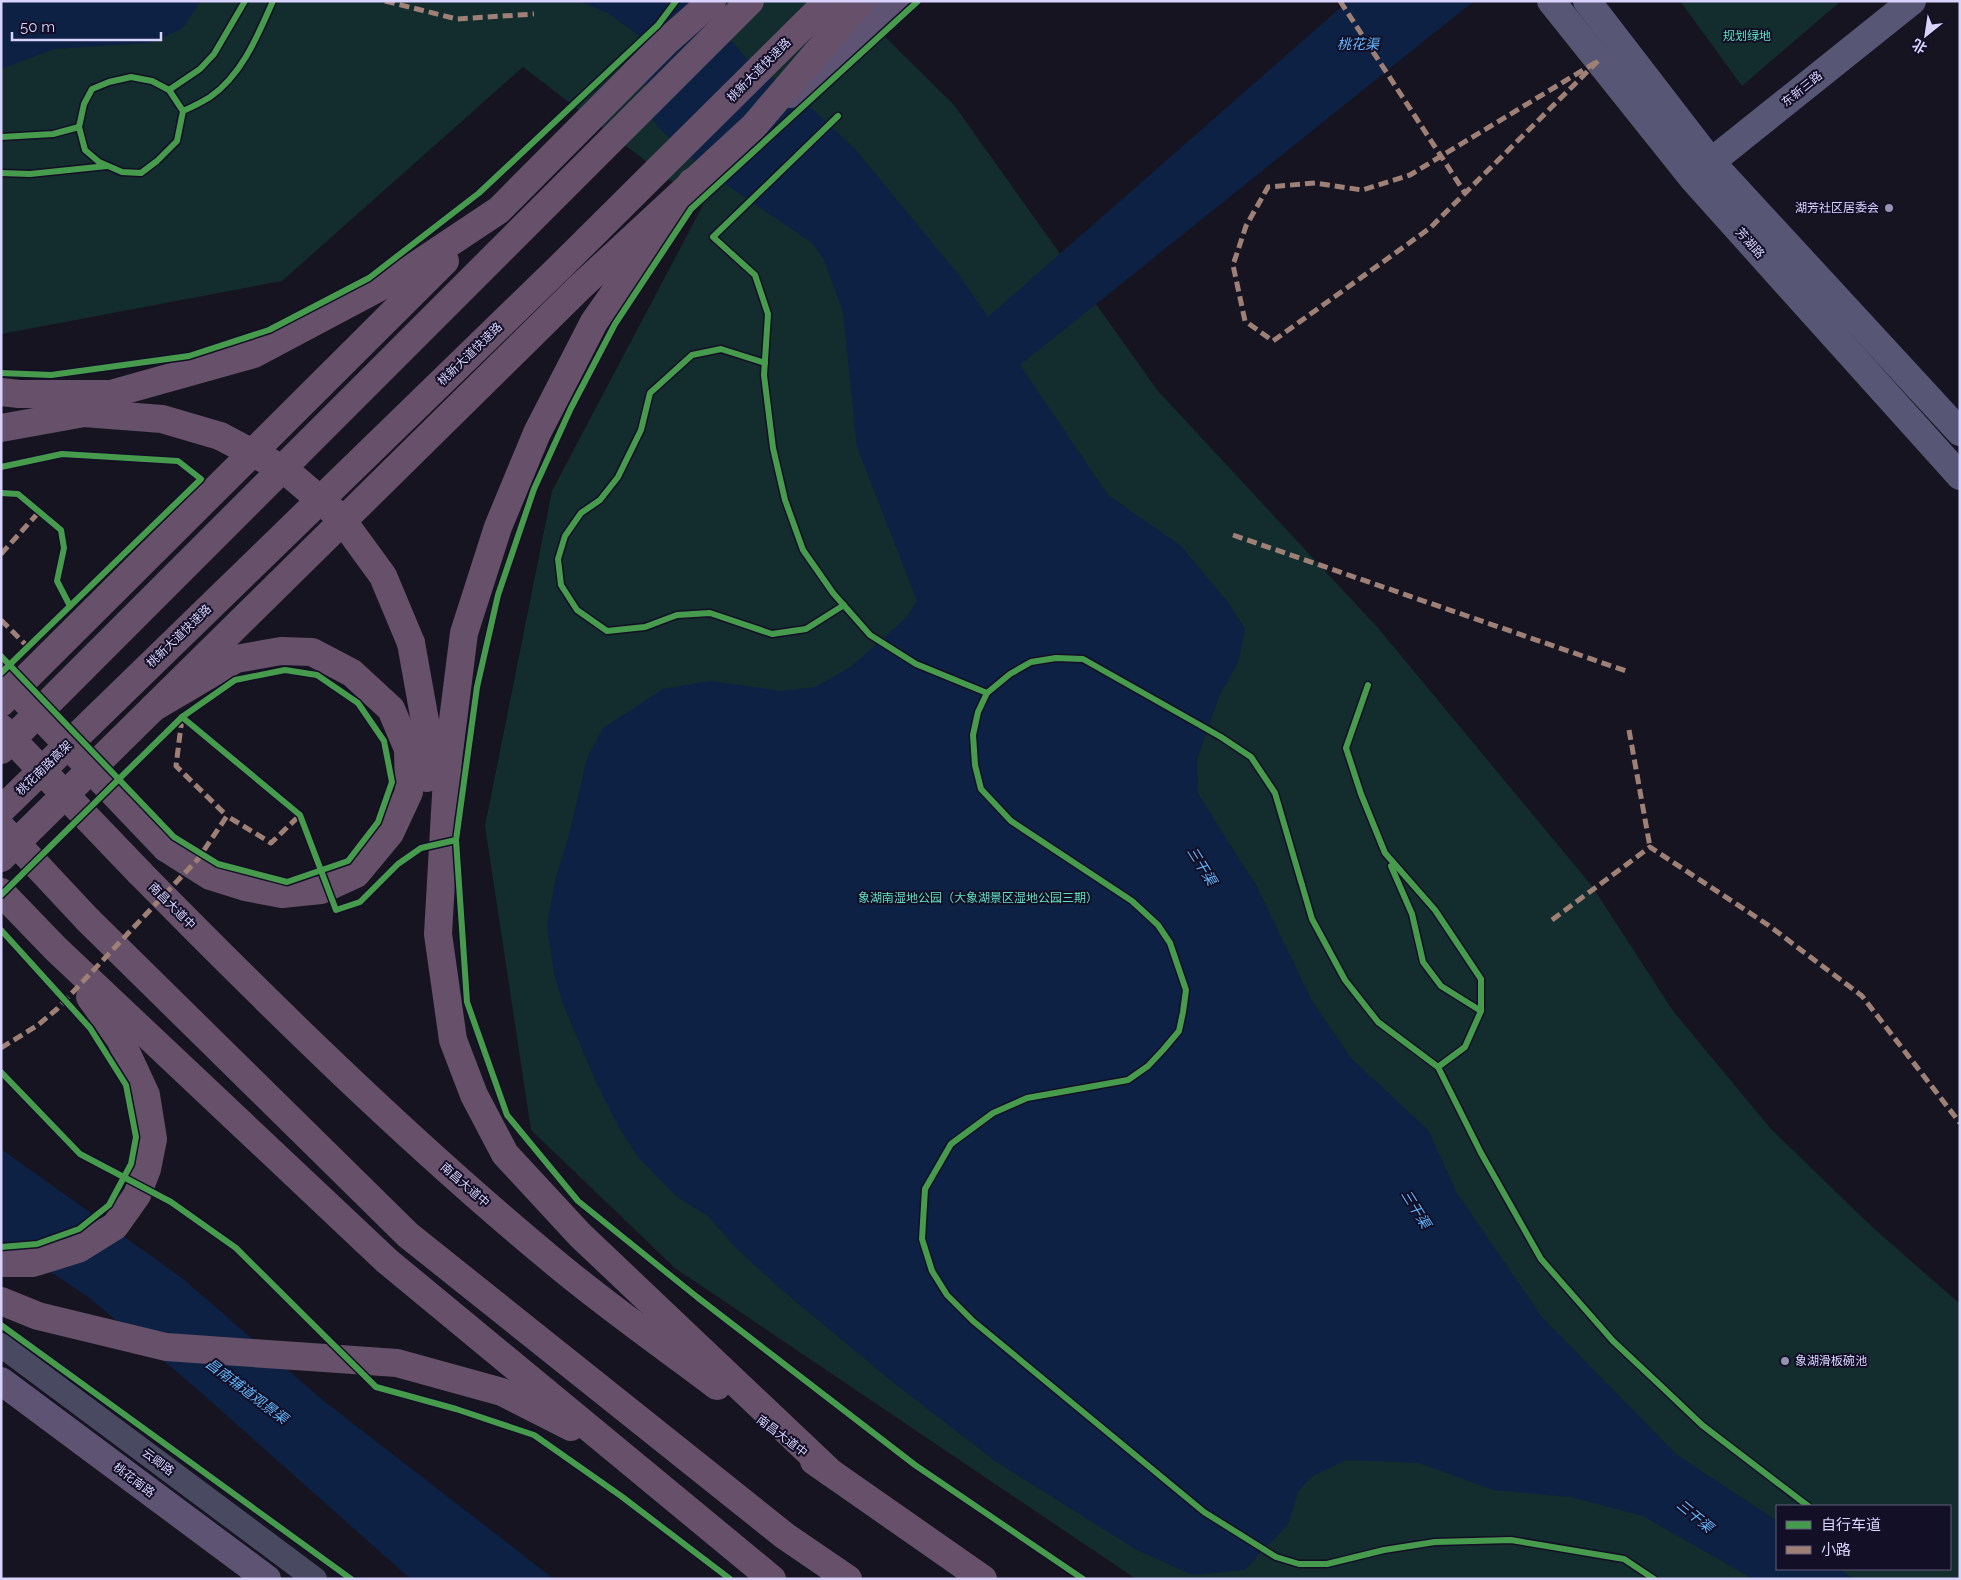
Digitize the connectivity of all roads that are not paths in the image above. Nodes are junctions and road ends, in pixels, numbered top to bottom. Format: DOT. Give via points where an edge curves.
graph roads {
  1 [pos="699,1"];
  2 [pos="712,1"];
  3 [pos="750,1"];
  4 [pos="828,1"];
  5 [pos="861,1"];
  6 [pos="898,1"];
  7 [pos="1550,1"];
  8 [pos="1587,1"];
  9 [pos="1912,1"];
  10 [pos="668,40"];
  11 [pos="754,126"];
  12 [pos="1703,171"];
  13 [pos="692,182"];
  14 [pos="499,210"];
  15 [pos="1,392"];
  16 [pos="1,428"];
  17 [pos="1960,432"];
  18 [pos="1960,476"];
  19 [pos="1,675"];
  20 [pos="1,703"];
  21 [pos="109,704"];
  22 [pos="153,708"];
  23 [pos="1,728"];
  24 [pos="1,750"];
  25 [pos="1,810"];
  26 [pos="1,826"];
  27 [pos="1,858"];
  28 [pos="1,892"];
  29 [pos="438,934"];
  30 [pos="56,949"];
  31 [pos="1,1263"];
  32 [pos="1,1301"];
  33 [pos="1,1345"];
  34 [pos="1,1381"];
  35 [pos="830,1472"];
  36 [pos="267,1579"];
  37 [pos="315,1579"];
  38 [pos="772,1579"];
  39 [pos="848,1579"];
  40 [pos="983,1579"];
  1 -- 10 [label="main road"];
  2 -- 10 [label="highway"];
  3 -- 24 [label="highway"];
  4 -- 21 [label="highway, 桃新大道快速路" via="561,266"];
  5 -- 11 [label="highway"];
  6 -- 11 [label="main road"];
  7 -- 12 [label="street, 芳湖路"];
  8 -- 12 [label="street, 芳湖路"];
  9 -- 12 [label="street, 东新三路"];
  10 -- 14 [label="highway"];
  11 -- 13 [label="highway"];
  12 -- 17 [label="street, 芳湖路"];
  12 -- 18 [label="street, 芳湖路"];
  13 -- 22 [label="highway" via="580,287"];
  13 -- 29 [label="highway" via="594,322 537,433 498,527 464,633 448,760"];
  14 -- 15 [label="highway" via="397,278 254,354 112,394"];
  14 -- 20 [label="highway" via="370,334"];
  16 -- 29 [label="highway, bridge" via="84,413 162,418 220,436 285,470 340,517 383,576 412,643 425,721"];
  19 -- 22 [label="highway, bridge" via="166,848 210,876 245,887 282,894 321,890 356,874 390,833 409,792 408,749 391,709 352,673 312,652 281,651 236,659"];
  21 -- 25 [label="highway, 桃花南路高架"];
  22 -- 27 [label="highway"];
  23 -- 35 [label="highway, 南昌大道中, bridge" via="279,1014 420,1145 548,1257"];
  26 -- 39 [label="highway, bridge" via="88,920 408,1236 785,1536"];
  28 -- 30 [label="highway"];
  29 -- 35 [label="highway" via="453,1040 474,1095 505,1154 580,1235"];
  30 -- 31 [label="highway" via="120,1039 146,1095 153,1139 147,1169 137,1194 115,1226 78,1249 33,1263"];
  30 -- 38 [label="highway" via="387,1261"];
  32 -- 38 [label="highway" via="38,1316 166,1348 397,1363 502,1392 580,1432"];
  33 -- 37 [label="street, 云卿路"];
  34 -- 36 [label="main road, 桃花南路"];
  35 -- 40 [label="highway, 南昌大道中"];
}
